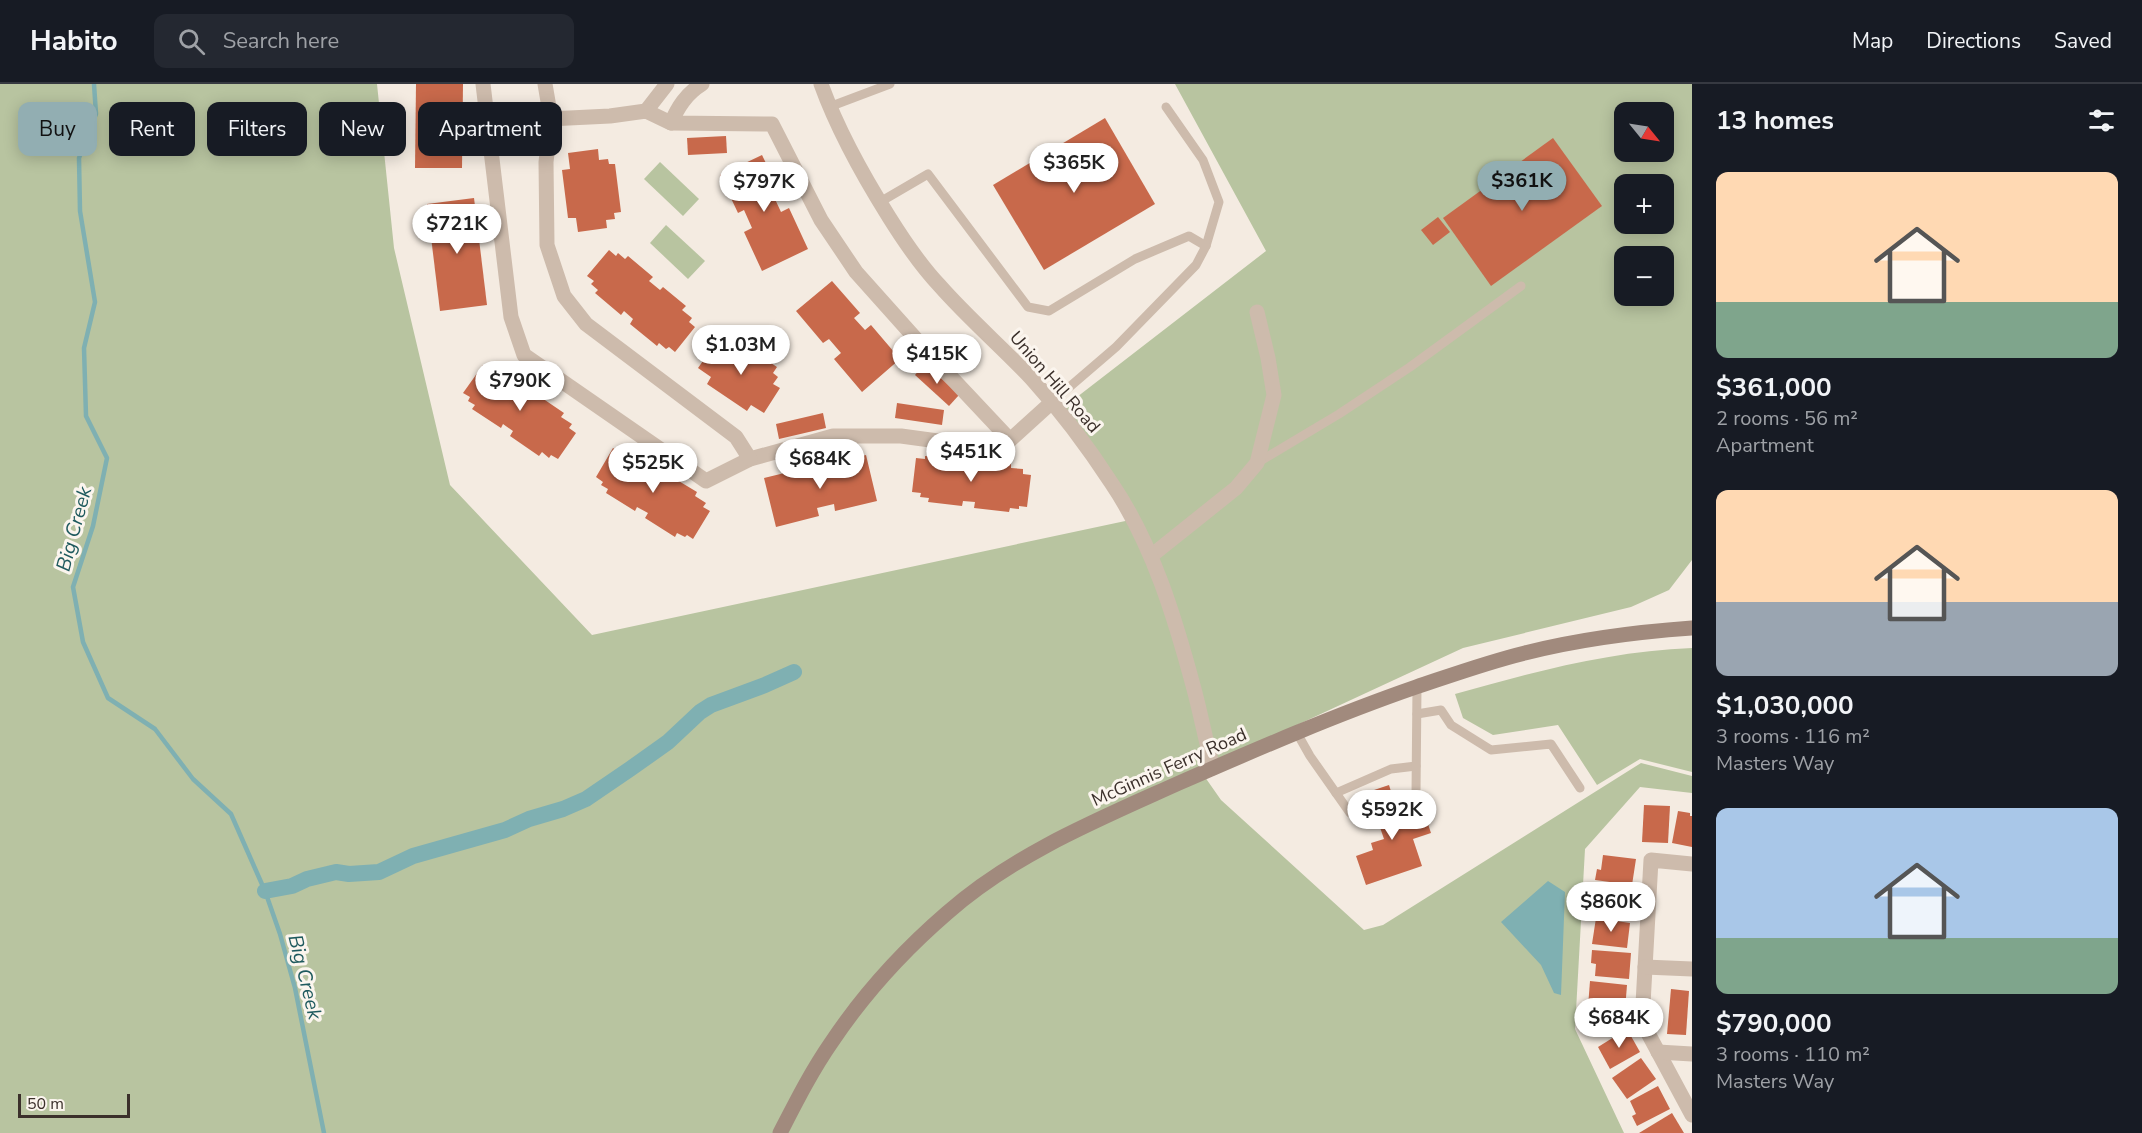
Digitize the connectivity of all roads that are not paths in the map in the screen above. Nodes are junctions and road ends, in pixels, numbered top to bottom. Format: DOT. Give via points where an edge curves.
graph roads {
  1 [pos="483,84"];
  2 [pos="545,84"];
  3 [pos="667,84"];
  4 [pos="702,84"];
  5 [pos="821,84"];
  6 [pos="890,84"];
  7 [pos="485,102"];
  8 [pos="548,102"];
  9 [pos="829,107"];
  10 [pos="1166,107"];
  11 [pos="646,111"];
  12 [pos="562,118"];
  13 [pos="670,123"];
  14 [pos="491,156"];
  15 [pos="547,156"];
  16 [pos="880,202"];
  17 [pos="1206,246"];
  18 [pos="1521,286"];
  19 [pos="1257,312"];
  20 [pos="1052,402"];
  21 [pos="1010,440"];
  22 [pos="750,459"];
  23 [pos="1257,463"];
  24 [pos="1150,556"];
  25 [pos="1692,628"];
  26 [pos="1417,687"];
  27 [pos="1417,714"];
  28 [pos="1297,733"];
  29 [pos="1416,766"];
  30 [pos="1214,768"];
  31 [pos="1580,788"];
  32 [pos="1336,793"];
  33 [pos="1416,794"];
  34 [pos="1350,813"];
  35 [pos="1692,864"];
  36 [pos="1645,967"];
  37 [pos="1692,969"];
  38 [pos="1658,1052"];
  39 [pos="1692,1054"];
  40 [pos="1692,1115"];
  41 [pos="780,1133"];
  1 -- 7 [label="street"];
  2 -- 8 [label="street"];
  3 -- 11 [label="street"];
  4 -- 13 [label="street" via="679,106"];
  5 -- 9 [label="street, Union Hill Road"];
  6 -- 9 [label="lane"];
  9 -- 16 [label="street, Union Hill Road"];
  10 -- 17 [label="lane" via="1203,160 1219,202"];
  11 -- 12 [label="street"];
  11 -- 13 [label="street"];
  13 -- 21 [label="street" via="772,124 822,220 856,272"];
  14 -- 22 [label="street" via="511,317 524,355 706,481"];
  15 -- 22 [label="street" via="547,245 564,296 586,324 736,437"];
  16 -- 17 [label="lane" via="928,174 1028,307 1049,311 1136,259 1189,236"];
  16 -- 20 [label="street, Union Hill Road" via="938,285"];
  17 -- 20 [label="lane" via="1196,265 1116,347"];
  18 -- 23 [label="lane" via="1363,399"];
  19 -- 23 [label="street" via="1274,395"];
  20 -- 21 [label="street"];
  20 -- 24 [label="street, Union Hill Road" via="1113,484"];
  21 -- 22 [label="street" via="967,445 901,436 833,436"];
  23 -- 24 [label="street" via="1236,488"];
  24 -- 30 [label="street, Union Hill Road" via="1182,646"];
  25 -- 26 [label="main road, McGinnis Ferry Road" via="1556,646"];
  26 -- 27 [label="lane"];
  26 -- 28 [label="main road, McGinnis Ferry Road"];
  27 -- 29 [label="lane"];
  27 -- 31 [label="lane" via="1441,710 1451,725 1491,750 1551,744"];
  28 -- 30 [label="main road, McGinnis Ferry Road"];
  28 -- 32 [label="lane"];
  29 -- 32 [label="lane" via="1391,769"];
  29 -- 33 [label="lane"];
  30 -- 41 [label="main road, McGinnis Ferry Road" via="1063,836 991,879 948,912 900,957 854,1011 809,1077"];
  32 -- 34 [label="lane"];
  35 -- 36 [label="street" via="1651,860"];
  36 -- 37 [label="street"];
  36 -- 38 [label="street" via="1642,1022"];
  38 -- 39 [label="street"];
  38 -- 40 [label="street"];
}
